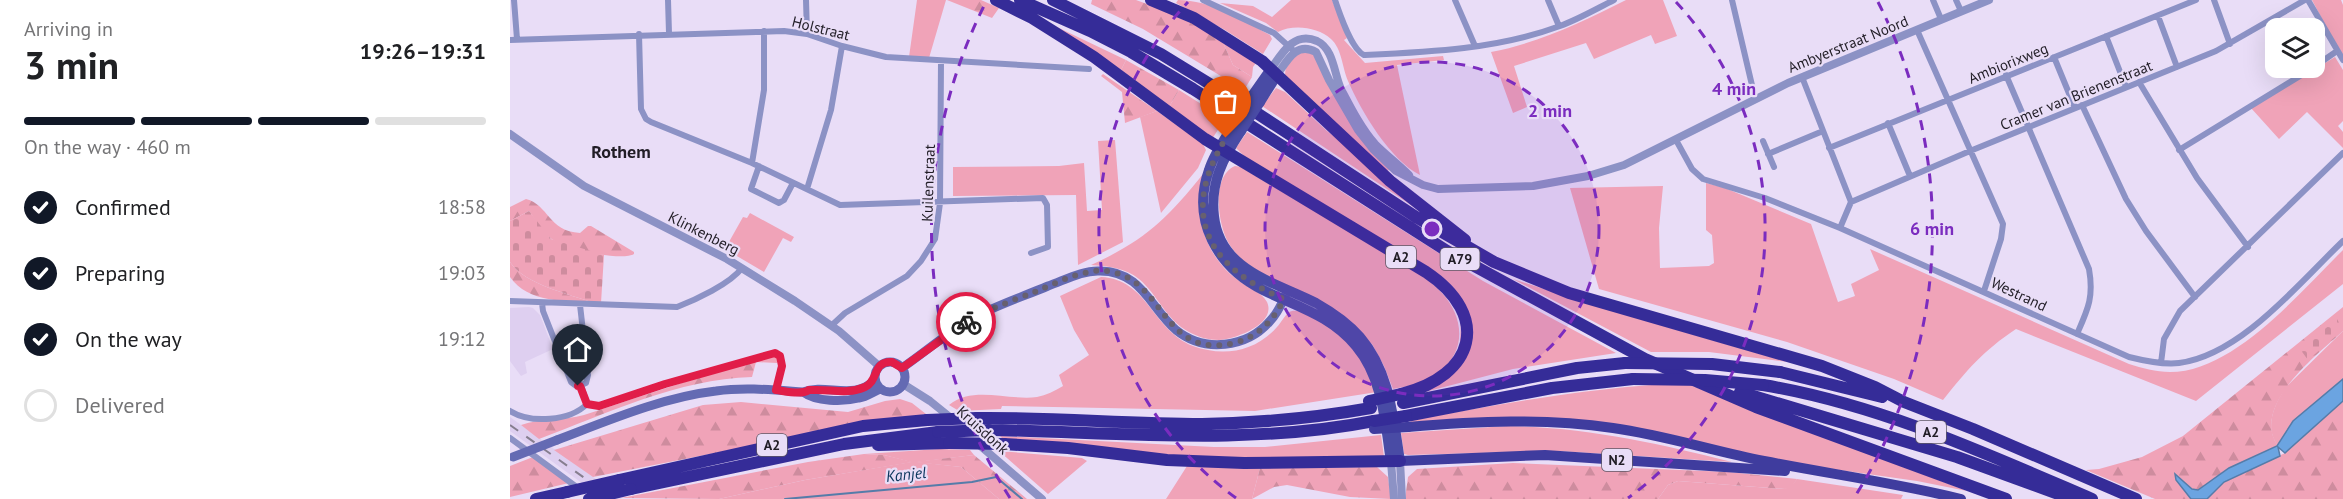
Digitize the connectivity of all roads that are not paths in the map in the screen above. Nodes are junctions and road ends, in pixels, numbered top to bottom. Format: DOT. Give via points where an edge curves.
graph roads {
  1 [pos="514,0"];
  2 [pos="668,0"];
  3 [pos="806,0"];
  4 [pos="996,0"];
  5 [pos="1020,0"];
  6 [pos="1053,0"];
  7 [pos="1151,0"];
  8 [pos="1203,0"];
  9 [pos="1335,0"];
  10 [pos="1455,0"];
  11 [pos="1548,0"];
  12 [pos="1614,0"];
  13 [pos="1732,0"];
  14 [pos="1933,0"];
  15 [pos="1956,0"];
  16 [pos="1989,0"];
  17 [pos="2196,0"];
  18 [pos="2214,0"];
  19 [pos="2306,0"];
  20 [pos="1961,11"];
  21 [pos="2158,16"];
  22 [pos="1941,19"];
  23 [pos="1559,26"];
  24 [pos="1917,30"];
  25 [pos="764,31"];
  26 [pos="669,33"];
  27 [pos="639,34"];
  28 [pos="807,34"];
  29 [pos="2106,36"];
  30 [pos="514,40"];
  31 [pos="2230,44"];
  32 [pos="1288,45"];
  33 [pos="842,46"];
  34 [pos="1475,46"];
  35 [pos="1294,51"];
  36 [pos="2337,51"];
  37 [pos="2054,57"];
  38 [pos="2325,59"];
  39 [pos="2343,60"];
  40 [pos="941,61"];
  41 [pos="2177,67"];
  42 [pos="1089,69"];
  43 [pos="1274,72"];
  44 [pos="2006,75"];
  45 [pos="1802,76"];
  46 [pos="2296,78"];
  47 [pos="2139,82"];
  48 [pos="2126,87"];
  49 [pos="1755,98"];
  50 [pos="1948,100"];
  51 [pos="2078,107"];
  52 [pos="1888,123"];
  53 [pos="2027,128"];
  54 [pos="1823,131"];
  55 [pos="510,134"];
  56 [pos="1676,140"];
  57 [pos="1762,141"];
  58 [pos="1829,148"];
  59 [pos="1224,150"];
  60 [pos="2180,150"];
  61 [pos="1970,151"];
  62 [pos="2343,153"];
  63 [pos="1768,154"];
  64 [pos="755,164"];
  65 [pos="1773,167"];
  66 [pos="1910,176"];
  67 [pos="1412,178"];
  68 [pos="793,183"];
  69 [pos="807,189"];
  70 [pos="1851,202"];
  71 [pos="940,203"];
  72 [pos="1840,228"];
  73 [pos="2343,241"];
  74 [pos="2248,247"];
  75 [pos="1031,253"];
  76 [pos="1481,255"];
  77 [pos="742,268"];
  78 [pos="1984,291"];
  79 [pos="1286,295"];
  80 [pos="2195,297"];
  81 [pos="510,300"];
  82 [pos="542,303"];
  83 [pos="580,305"];
  84 [pos="831,326"];
  85 [pos="2077,334"];
  86 [pos="1629,350"];
  87 [pos="2161,363"];
  88 [pos="879,366"];
  89 [pos="902,368"];
  90 [pos="875,380"];
  91 [pos="903,384"];
  92 [pos="580,386"];
  93 [pos="880,389"];
  94 [pos="776,390"];
  95 [pos="803,392"];
  96 [pos="1402,398"];
  97 [pos="1904,402"];
  98 [pos="587,404"];
  99 [pos="510,411"];
  100 [pos="1407,421"];
  101 [pos="510,438"];
  102 [pos="844,444"];
  103 [pos="511,457"];
  104 [pos="1395,461"];
  105 [pos="1833,474"];
  106 [pos="536,499"];
  107 [pos="591,499"];
  108 [pos="1042,499"];
  109 [pos="1394,499"];
  110 [pos="1402,499"];
  111 [pos="1961,499"];
  112 [pos="2006,499"];
  113 [pos="2072,499"];
  114 [pos="2092,499"];
  115 [pos="2136,499"];
  1 -- 30 [label="street"];
  2 -- 26 [label="street"];
  3 -- 28 [label="street"];
  4 -- 59 [label="highway" via="1084,50"];
  5 -- 86 [label="highway, A79" via="1131,52 1447,251"];
  6 -- 76 [label="highway, A79" via="1161,54"];
  7 -- 43 [label="highway, A79" via="1215,30"];
  8 -- 32 [label="street" via="1274,33"];
  9 -- 34 [label="street" via="1346,29 1364,56"];
  10 -- 34 [label="street"];
  11 -- 23 [label="street"];
  12 -- 23 [label="street"];
  13 -- 49 [label="street"];
  14 -- 22 [label="street"];
  15 -- 20 [label="street"];
  16 -- 20 [label="street, Ambyerstraat Noord"];
  17 -- 21 [label="street, Ambiorixweg"];
  18 -- 31 [label="street"];
  19 -- 31 [label="street, Cramer van Brienenstraat"];
  19 -- 36 [label="street"];
  20 -- 22 [label="street, Ambyerstraat Noord"];
  21 -- 29 [label="street, Ambiorixweg"];
  21 -- 41 [label="street"];
  22 -- 24 [label="street, Ambyerstraat Noord"];
  23 -- 34 [label="street"];
  24 -- 45 [label="street, Ambyerstraat Noord"];
  24 -- 50 [label="street"];
  25 -- 26 [label="street, Holstraat"];
  25 -- 28 [label="street, Holstraat"];
  25 -- 64 [label="street" via="764,90"];
  26 -- 27 [label="street, Holstraat"];
  27 -- 30 [label="street, Holstraat"];
  27 -- 64 [label="street" via="641,109 646,119"];
  28 -- 33 [label="street, Holstraat"];
  29 -- 37 [label="street, Ambiorixweg"];
  29 -- 48 [label="street"];
  31 -- 41 [label="street, Cramer van Brienenstraat"];
  32 -- 35 [label="street"];
  32 -- 43 [label="street"];
  32 -- 67 [label="street, Ambyerstraat Noord" via="1305,38 1324,46 1341,88 1364,128 1378,147"];
  33 -- 40 [label="street, Holstraat" via="885,57"];
  33 -- 69 [label="street" via="831,110"];
  35 -- 43 [label="street"];
  35 -- 67 [label="street, Ambyerstraat Noord" via="1304,48 1316,52 1341,104 1365,140 1396,171"];
  36 -- 38 [label="street"];
  36 -- 39 [label="street"];
  37 -- 44 [label="street, Ambiorixweg"];
  37 -- 51 [label="street"];
  40 -- 42 [label="street, Holstraat"];
  40 -- 71 [label="street, Kuilenstraat"];
  41 -- 47 [label="street, Cramer van Brienenstraat"];
  43 -- 59 [label="main road, bridge"];
  43 -- 76 [label="highway, A79" via="1390,181"];
  44 -- 50 [label="street, Ambiorixweg"];
  44 -- 53 [label="street"];
  45 -- 49 [label="street, Ambyerstraat Noord"];
  45 -- 54 [label="street"];
  46 -- 60 [label="street"];
  47 -- 48 [label="street, Cramer van Brienenstraat"];
  47 -- 60 [label="street"];
  48 -- 51 [label="street, Cramer van Brienenstraat"];
  49 -- 56 [label="street, Ambyerstraat Noord"];
  50 -- 52 [label="street, Ambiorixweg"];
  50 -- 61 [label="street"];
  51 -- 53 [label="street, Cramer van Brienenstraat"];
  51 -- 80 [label="street" via="2126,199"];
  52 -- 58 [label="street, Ambiorixweg"];
  52 -- 66 [label="street"];
  53 -- 61 [label="street, Cramer van Brienenstraat"];
  53 -- 85 [label="street" via="2089,269 2091,302"];
  54 -- 58 [label="street"];
  54 -- 63 [label="street"];
  55 -- 77 [label="street, Klinkenberg" via="584,186"];
  56 -- 67 [label="street, Ambyerstraat Noord" via="1606,171 1533,186 1443,190 1426,187"];
  56 -- 72 [label="street, Westrand" via="1701,178"];
  57 -- 63 [label="street"];
  58 -- 70 [label="street"];
  59 -- 79 [label="main road" via="1209,170 1203,197 1212,243 1235,273 1255,286"];
  59 -- 96 [label="highway, A2" via="1426,272 1452,294 1466,327 1466,344 1458,361 1442,379"];
  60 -- 74 [label="street"];
  61 -- 66 [label="street, Cramer van Brienenstraat"];
  61 -- 78 [label="street" via="2002,224"];
  62 -- 74 [label="street"];
  63 -- 65 [label="street"];
  64 -- 68 [label="street"];
  64 -- 68 [label="street" via="751,189 779,203"];
  66 -- 70 [label="street, Cramer van Brienenstraat"];
  68 -- 69 [label="street"];
  69 -- 71 [label="street" via="840,205"];
  70 -- 72 [label="street"];
  71 -- 75 [label="street" via="1043,198 1047,205 1048,247"];
  71 -- 84 [label="street, Kuilenstraat" via="935,239 917,267"];
  72 -- 78 [label="street, Westrand"];
  73 -- 87 [label="street, Westrand" via="2240,338 2193,360"];
  74 -- 80 [label="street"];
  76 -- 97 [label="highway, A79" via="1569,292 1822,366"];
  77 -- 83 [label="street" via="689,303 676,307"];
  77 -- 84 [label="street, Klinkenberg"];
  78 -- 85 [label="street, Westrand"];
  79 -- 89 [label="main road" via="1276,314 1257,333 1233,343 1211,344 1176,330 1146,292 1130,279 1108,271 1089,272 980,315"];
  79 -- 104 [label="main road" via="1333,323 1362,354 1377,383"];
  80 -- 87 [label="street" via="2168,328"];
  81 -- 82 [label="street"];
  82 -- 83 [label="street"];
  82 -- 92 [label="street" via="571,382"];
  83 -- 92 [label="street" via="588,375 586,383"];
  84 -- 88 [label="street, Klinkenberg"];
  85 -- 87 [label="street, Westrand" via="2129,357"];
  86 -- 112 [label="highway, A79" via="1756,407"];
  86 -- 113 [label="highway, A79" via="1765,400 1957,457"];
  88 -- 89 [label="main road" via="888,361"];
  88 -- 90 [label="main road"];
  89 -- 91 [label="main road"];
  90 -- 93 [label="main road"];
  90 -- 95 [label="main road" via="850,392"];
  91 -- 93 [label="main road" via="891,392"];
  91 -- 108 [label="street, Kruisdonk" via="940,409"];
  92 -- 98 [label="street"];
  93 -- 95 [label="main road" via="849,399 810,397"];
  94 -- 95 [label="main road"];
  94 -- 98 [label="street" via="782,363 778,354 768,354 599,406"];
  94 -- 103 [label="main road, bridge" via="736,389 691,395"];
  96 -- 97 [label="highway, A2, bridge" via="1625,363 1712,364 1780,372"];
  96 -- 106 [label="highway, A2, bridge" via="1302,413 1283,420 1202,424 977,418 863,426"];
  97 -- 115 [label="highway, A2"];
  98 -- 99 [label="street" via="579,412 544,419 521,417"];
  100 -- 102 [label="highway, A2, bridge" via="1202,436 938,432"];
  100 -- 105 [label="highway, N2" via="1516,420 1613,428"];
  100 -- 114 [label="highway, A2, bridge" via="1552,388 1633,380 1762,385 1898,419"];
  101 -- 107 [label="street"];
  102 -- 104 [label="highway, A2, bridge" via="1004,444 1244,464"];
  102 -- 107 [label="highway, A2, bridge"];
  104 -- 105 [label="highway, N2" via="1545,455"];
  104 -- 109 [label="street"];
  104 -- 110 [label="street"];
  105 -- 111 [label="highway, N2"];
}
